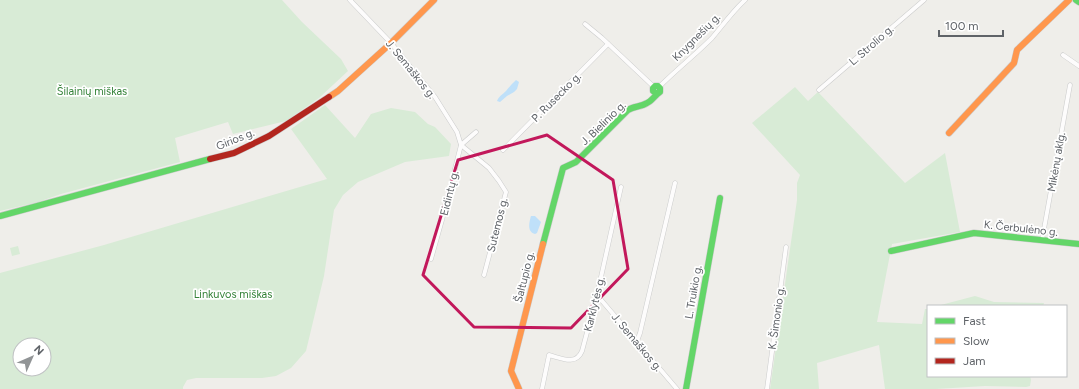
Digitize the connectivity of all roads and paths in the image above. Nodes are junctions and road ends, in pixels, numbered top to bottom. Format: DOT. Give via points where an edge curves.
graph roads {
  1 [pos="350,0"];
  2 [pos="434,0"];
  3 [pos="745,0"];
  4 [pos="924,0"];
  5 [pos="1069,0"];
  6 [pos="1076,0"];
  7 [pos="1079,2"];
  8 [pos="585,24"];
  9 [pos="391,43"];
  10 [pos="608,44"];
  11 [pos="1063,55"];
  12 [pos="1079,66"];
  13 [pos="1070,85"];
  14 [pos="656,89"];
  15 [pos="819,90"];
  16 [pos="476,132"];
  17 [pos="949,133"];
  18 [pos="461,144"];
  19 [pos="503,150"];
  20 [pos="563,168"];
  21 [pos="675,183"];
  22 [pos="620,187"];
  23 [pos="720,198"];
  24 [pos="0,216"];
  25 [pos="1042,240"];
  26 [pos="1079,244"];
  27 [pos="786,247"];
  28 [pos="892,251"];
  29 [pos="431,259"];
  30 [pos="484,275"];
  31 [pos="597,295"];
  32 [pos="637,342"];
  33 [pos="519,389"];
  34 [pos="542,389"];
  35 [pos="677,389"];
  36 [pos="686,389"];
  37 [pos="766,389"];
  1 -- 9 [label="street, J. Semaškos g."];
  2 -- 9 [label="street, Girios g."];
  3 -- 14 [label="street, Knygnešių g." via="705,44"];
  4 -- 15 [label="street, L. Strolio g."];
  5 -- 17 [label="street" via="1017,50 1014,63"];
  6 -- 7 [label="street"];
  8 -- 10 [label="street"];
  9 -- 18 [label="street, J. Semaškos g." via="435,97 457,132"];
  9 -- 24 [label="street, Girios g." via="338,91 269,136 234,153"];
  10 -- 14 [label="street"];
  10 -- 19 [label="street, P. Rusecko g."];
  11 -- 12 [label="street"];
  13 -- 25 [label="street, Mikėnų aklg."];
  14 -- 20 [label="street, J. Bielinio g." via="647,104 628,110 576,162"];
  16 -- 18 [label="street"];
  18 -- 29 [label="street, Eidintų g."];
  18 -- 30 [label="street, Sutemos g." via="489,168 506,192"];
  20 -- 33 [label="street, Šaltupio g." via="511,371"];
  21 -- 32 [label="street"];
  22 -- 31 [label="street, Karklytės g."];
  23 -- 36 [label="street, L. Truikio g."];
  25 -- 26 [label="street, K. Čerbulėno g."];
  25 -- 28 [label="street, K. Čerbulėno g." via="974,233"];
  27 -- 37 [label="street, K. Šimonio g."];
  31 -- 32 [label="street, J. Semaškos g."];
  31 -- 34 [label="street, Karklytės g." via="579,356 569,360 549,355"];
  32 -- 35 [label="street, J. Semaškos g."];
}
